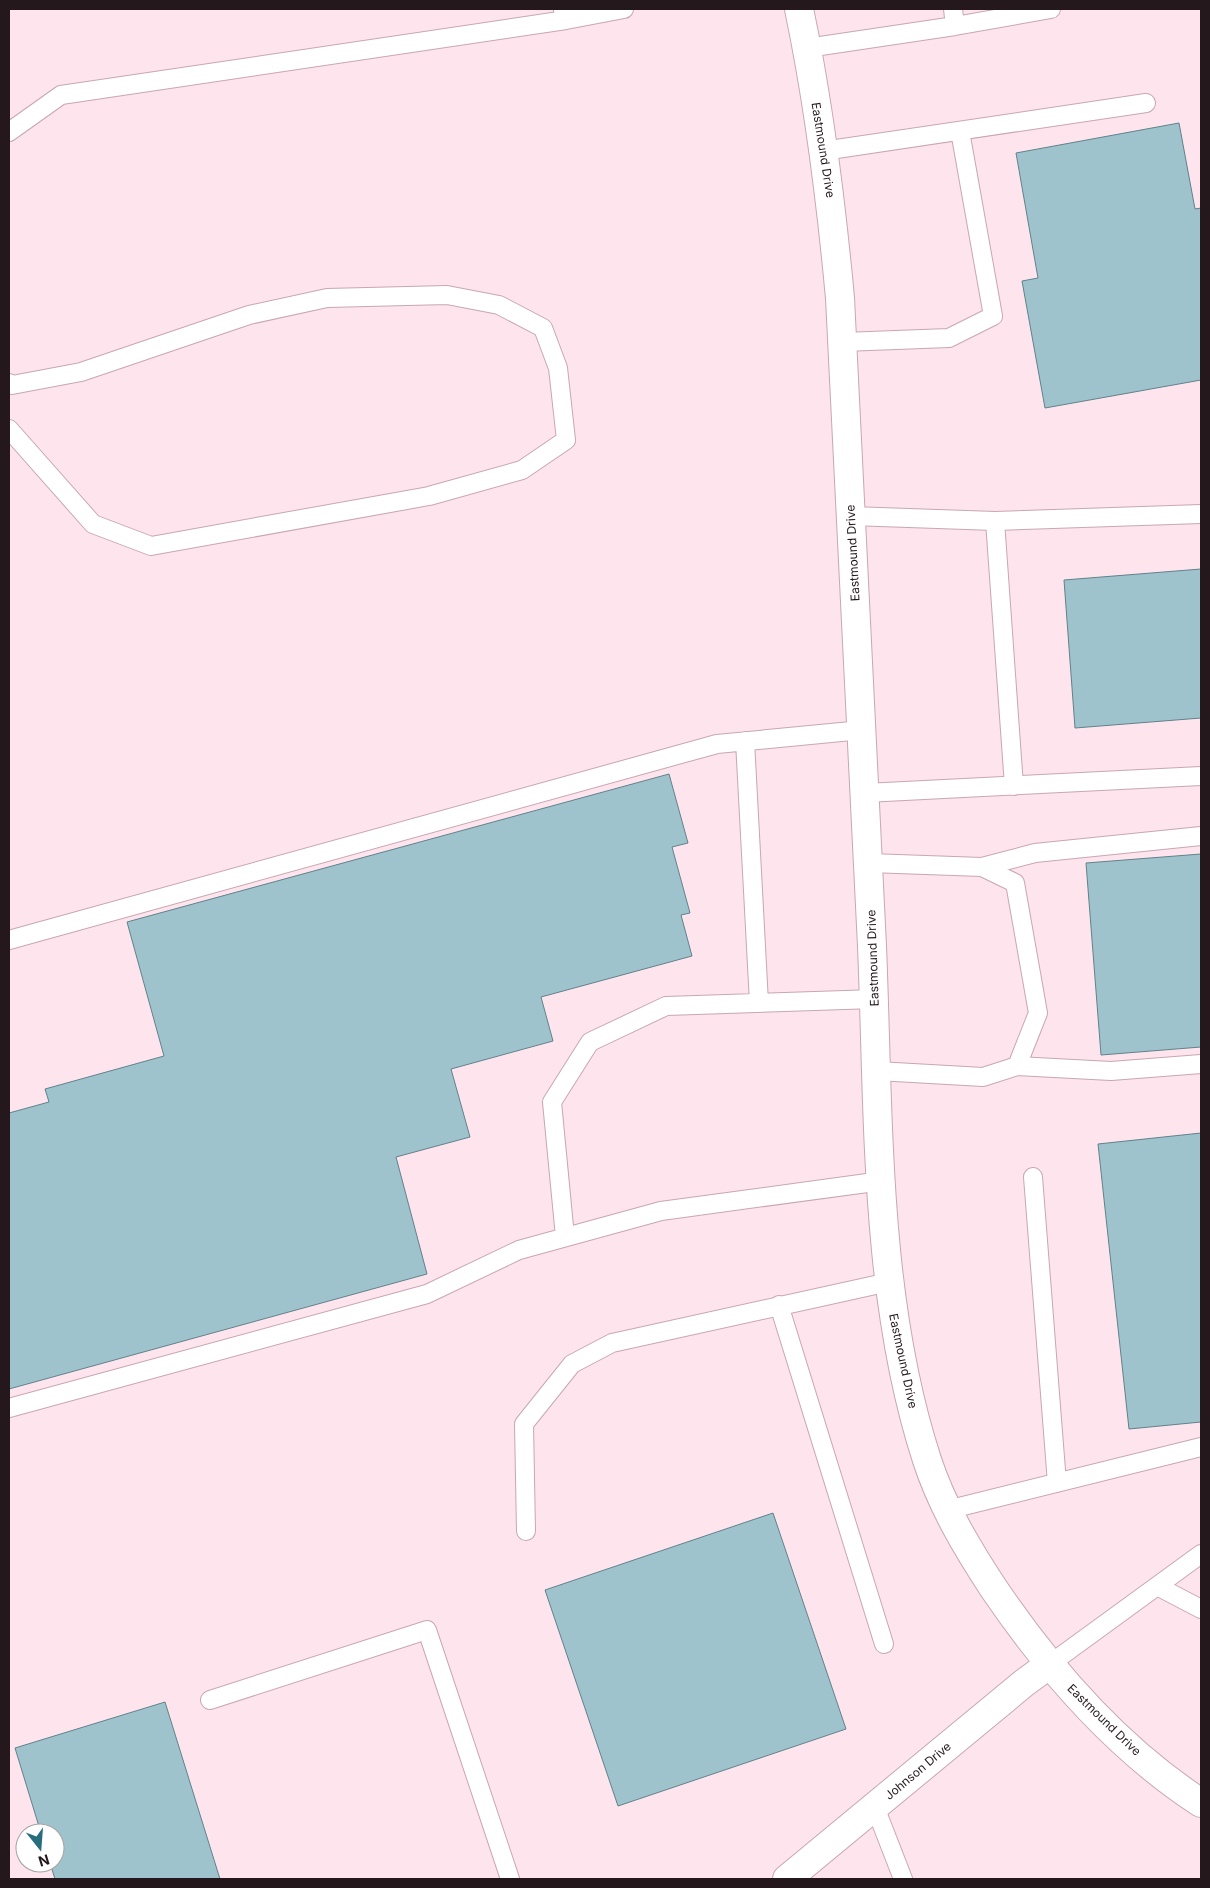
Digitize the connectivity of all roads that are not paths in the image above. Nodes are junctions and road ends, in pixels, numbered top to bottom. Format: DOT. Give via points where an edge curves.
graph roads {
  1 [pos="624,9"];
  2 [pos="799,9"];
  3 [pos="953,9"];
  4 [pos="1051,9"];
  5 [pos="564,14"];
  6 [pos="955,26"];
  7 [pos="807,48"];
  8 [pos="1146,103"];
  9 [pos="960,131"];
  10 [pos="9,132"];
  11 [pos="823,151"];
  12 [pos="843,342"];
  13 [pos="9,383"];
  14 [pos="9,429"];
  15 [pos="1201,514"];
  16 [pos="851,516"];
  17 [pos="995,521"];
  18 [pos="862,730"];
  19 [pos="745,741"];
  20 [pos="1201,776"];
  21 [pos="1014,786"];
  22 [pos="865,793"];
  23 [pos="1201,836"];
  24 [pos="869,863"];
  25 [pos="982,867"];
  26 [pos="9,940"];
  27 [pos="875,999"];
  28 [pos="759,1003"];
  29 [pos="1201,1064"];
  30 [pos="1017,1066"];
  31 [pos="877,1071"];
  32 [pos="1033,1176"];
  33 [pos="882,1181"];
  34 [pos="565,1237"];
  35 [pos="889,1282"];
  36 [pos="779,1305"];
  37 [pos="9,1408"];
  38 [pos="1201,1447"];
  39 [pos="1057,1482"];
  40 [pos="947,1510"];
  41 [pos="526,1532"];
  42 [pos="1201,1554"];
  43 [pos="1157,1586"];
  44 [pos="1201,1609"];
  45 [pos="884,1644"];
  46 [pos="1050,1664"];
  47 [pos="210,1700"];
  48 [pos="1201,1803"];
  49 [pos="875,1807"];
  50 [pos="510,1879"];
  51 [pos="787,1879"];
  52 [pos="903,1879"];
  1 -- 5 [label="lane"];
  2 -- 7 [label="street, Eastmound Drive"];
  3 -- 6 [label="lane"];
  4 -- 6 [label="lane"];
  5 -- 10 [label="lane" via="61,95"];
  6 -- 7 [label="lane"];
  7 -- 11 [label="street, Eastmound Drive"];
  8 -- 9 [label="lane"];
  9 -- 11 [label="lane"];
  9 -- 12 [label="lane" via="993,316 949,338"];
  11 -- 12 [label="street, Eastmound Drive"];
  12 -- 16 [label="street, Eastmound Drive"];
  13 -- 14 [label="lane" via="81,372 249,315 327,298 447,295 499,304 543,328 558,368 566,440 522,470 429,496 151,546 93,524"];
  15 -- 17 [label="lane"];
  16 -- 17 [label="lane"];
  16 -- 18 [label="street, Eastmound Drive"];
  17 -- 21 [label="lane"];
  18 -- 19 [label="lane"];
  18 -- 22 [label="street, Eastmound Drive"];
  19 -- 26 [label="lane" via="717,744"];
  19 -- 28 [label="lane"];
  20 -- 21 [label="lane"];
  21 -- 22 [label="lane"];
  22 -- 24 [label="street, Eastmound Drive"];
  23 -- 25 [label="lane" via="1035,853"];
  24 -- 25 [label="lane"];
  24 -- 27 [label="street, Eastmound Drive"];
  25 -- 30 [label="lane" via="1015,883 1025,939 1038,1013"];
  27 -- 28 [label="lane"];
  27 -- 31 [label="street, Eastmound Drive"];
  28 -- 34 [label="lane" via="666,1006 590,1042 552,1102"];
  29 -- 30 [label="lane" via="1110,1070"];
  30 -- 31 [label="lane" via="983,1077"];
  31 -- 33 [label="street, Eastmound Drive"];
  32 -- 39 [label="lane"];
  33 -- 34 [label="lane" via="661,1211"];
  33 -- 35 [label="street, Eastmound Drive"];
  34 -- 37 [label="lane" via="519,1250 427,1294"];
  35 -- 36 [label="lane"];
  35 -- 40 [label="street, Eastmound Drive" via="905,1379 927,1461"];
  36 -- 41 [label="lane" via="612,1343 572,1364 524,1424"];
  36 -- 45 [label="lane"];
  38 -- 39 [label="lane"];
  39 -- 40 [label="lane"];
  40 -- 46 [label="street, Eastmound Drive" via="976,1562"];
  42 -- 43 [label="lane"];
  43 -- 44 [label="lane"];
  43 -- 46 [label="lane"];
  46 -- 48 [label="street, Eastmound Drive" via="1116,1735 1174,1785"];
  46 -- 49 [label="street, Johnson Drive"];
  47 -- 50 [label="lane" via="428,1630"];
  49 -- 51 [label="street, Johnson Drive"];
  49 -- 52 [label="lane"];
}
